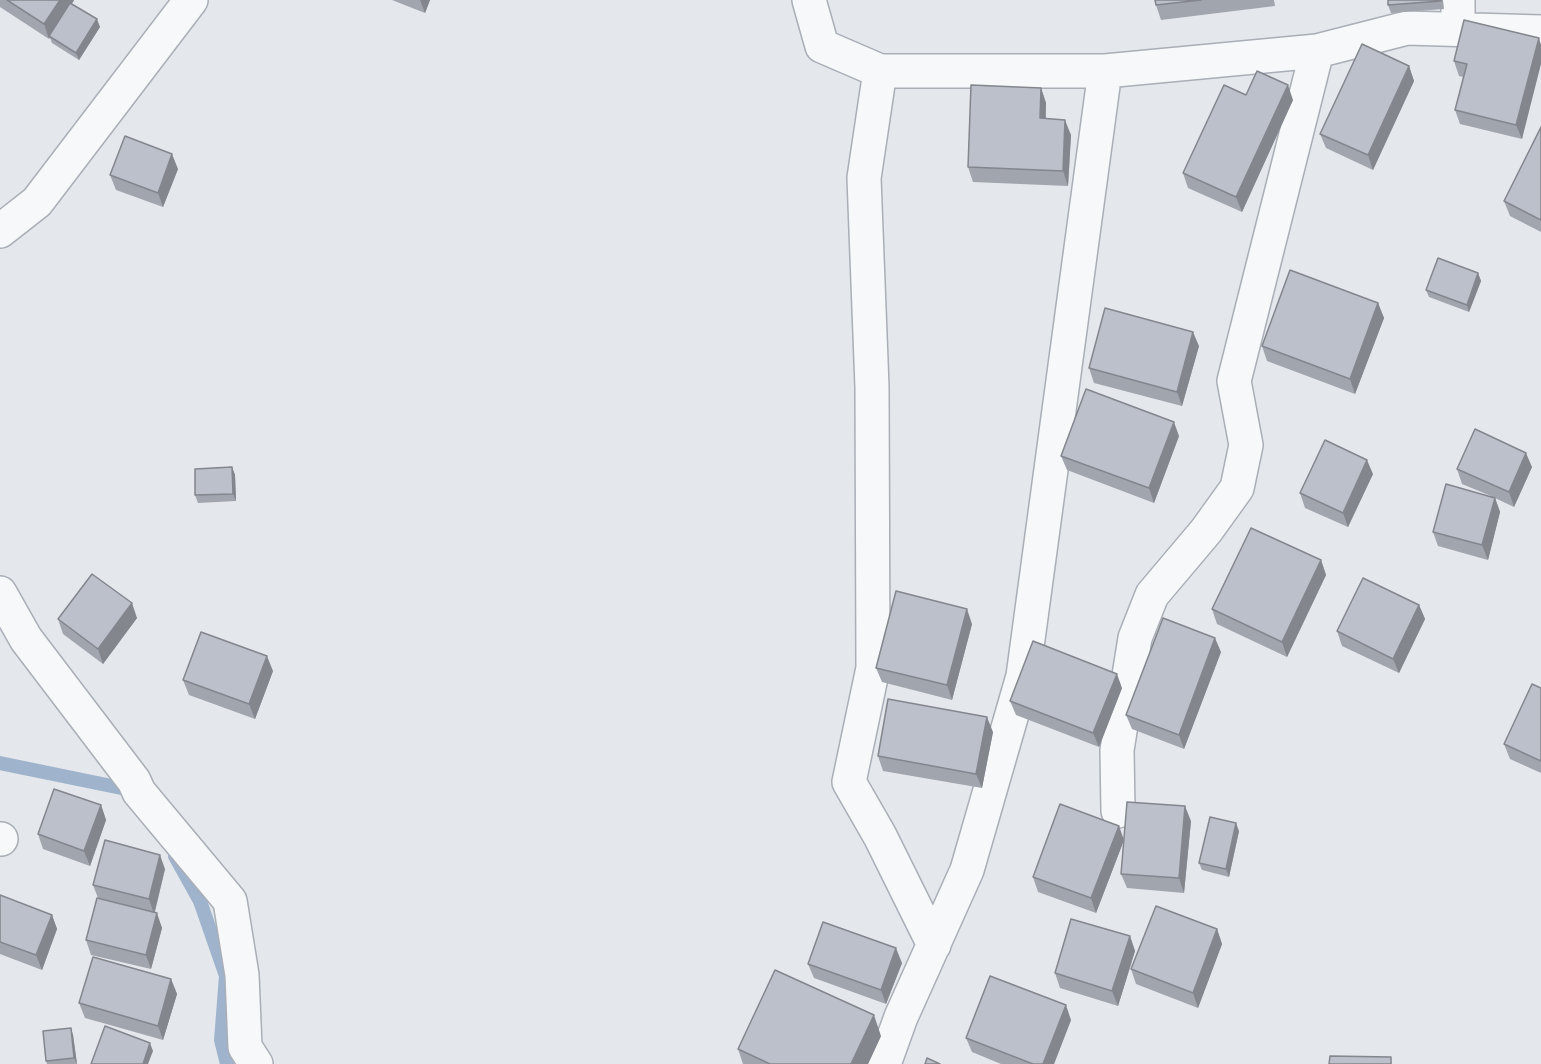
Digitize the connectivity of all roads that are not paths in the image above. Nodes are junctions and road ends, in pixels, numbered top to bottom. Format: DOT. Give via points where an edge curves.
graph roads {
  1 [pos="191,0"];
  2 [pos="809,0"];
  3 [pos="1458,15"];
  4 [pos="1541,32"];
  5 [pos="1317,51"];
  6 [pos="880,71"];
  7 [pos="1105,71"];
  8 [pos="0,231"];
  9 [pos="0,593"];
  10 [pos="1118,811"];
  11 [pos="934,945"];
  12 [pos="246,1058"];
  13 [pos="884,1064"];
  1 -- 8 [label="street" via="37,202"];
  2 -- 6 [label="street" via="822,46"];
  3 -- 4 [label="street"];
  3 -- 5 [label="street"];
  5 -- 7 [label="street"];
  5 -- 10 [label="street" via="1234,381 1246,445 1237,488 1152,595 1135,638 1117,750"];
  6 -- 7 [label="street"];
  6 -- 11 [label="street" via="864,178 872,387 873,668 849,782"];
  7 -- 11 [label="street" via="1023,675 967,870"];
  9 -- 12 [label="street" via="26,639 139,792 231,901 242,975"];
  11 -- 13 [label="street"];
}
